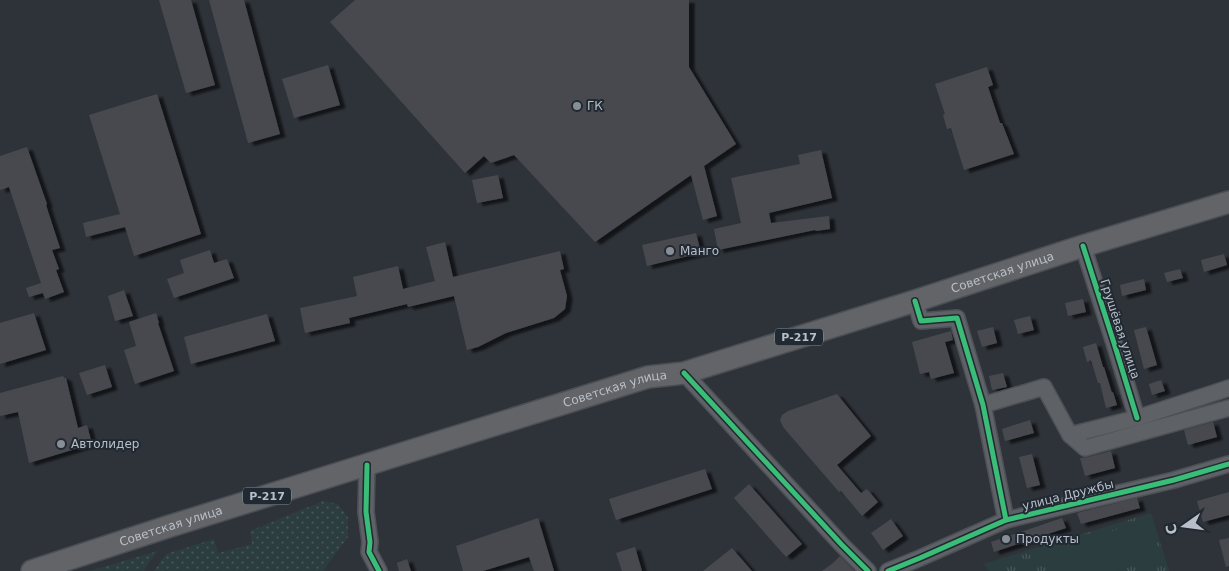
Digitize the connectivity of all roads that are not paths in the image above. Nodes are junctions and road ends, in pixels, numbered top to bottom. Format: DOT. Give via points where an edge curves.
graph roads {
  1 [pos="1228,205"];
  2 [pos="1083,246"];
  3 [pos="915,301"];
  4 [pos="684,373"];
  5 [pos="1229,388"];
  6 [pos="983,406"];
  7 [pos="1229,408"];
  8 [pos="1137,418"];
  9 [pos="1070,435"];
  10 [pos="1229,464"];
  11 [pos="367,465"];
  12 [pos="1006,520"];
  13 [pos="32,571"];
  14 [pos="379,571"];
  15 [pos="868,571"];
  16 [pos="888,571"];
  1 -- 2 [label="highway, Советская улица / Р-217"];
  2 -- 3 [label="highway, Советская улица / Р-217"];
  2 -- 8 [label="street, Грушёвая улица"];
  3 -- 4 [label="highway, Советская улица / Р-217"];
  3 -- 6 [label="street" via="921,321 957,318"];
  4 -- 11 [label="highway, Советская улица / Р-217" via="648,377"];
  4 -- 15 [label="street"];
  5 -- 8 [label="street"];
  6 -- 9 [label="street" via="1044,386"];
  6 -- 12 [label="street"];
  7 -- 9 [label="street" via="1085,448"];
  8 -- 9 [label="street"];
  10 -- 12 [label="street, улица Дружбы"];
  11 -- 13 [label="highway, Советская улица / Р-217"];
  11 -- 14 [label="street" via="369,552"];
  12 -- 16 [label="street, улица Дружбы"];
}
